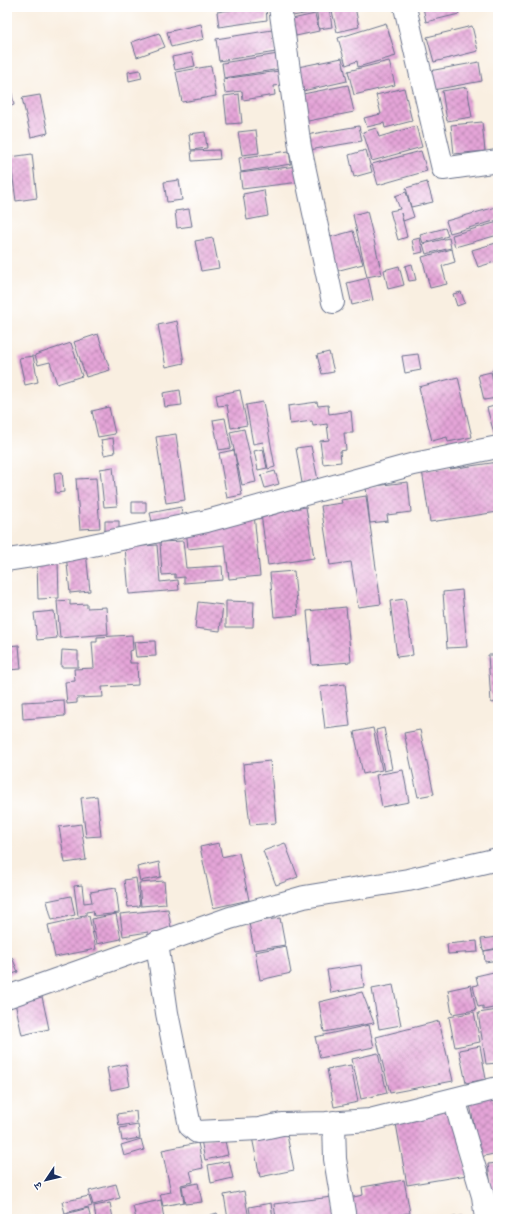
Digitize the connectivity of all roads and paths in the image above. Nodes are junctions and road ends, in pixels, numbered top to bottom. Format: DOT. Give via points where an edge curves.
graph roads {
  1 [pos="280,7"];
  2 [pos="405,7"];
  3 [pos="498,161"];
  4 [pos="333,302"];
  5 [pos="498,447"];
  6 [pos="7,560"];
  7 [pos="498,859"];
  8 [pos="157,943"];
  9 [pos="7,997"];
  10 [pos="498,1088"];
  11 [pos="454,1099"];
  12 [pos="334,1122"];
  13 [pos="345,1219"];
  14 [pos="486,1219"];
  1 -- 4 [label="street" via="300,147"];
  2 -- 3 [label="street" via="443,169"];
  5 -- 6 [label="street" via="414,464 207,521 59,552"];
  7 -- 8 [label="street" via="408,880 304,898 230,918"];
  8 -- 9 [label="street"];
  8 -- 12 [label="street" via="167,1013 190,1126 197,1132"];
  10 -- 11 [label="street"];
  11 -- 12 [label="street" via="370,1120"];
  11 -- 14 [label="street" via="483,1196"];
  12 -- 13 [label="street" via="335,1159"];
}
